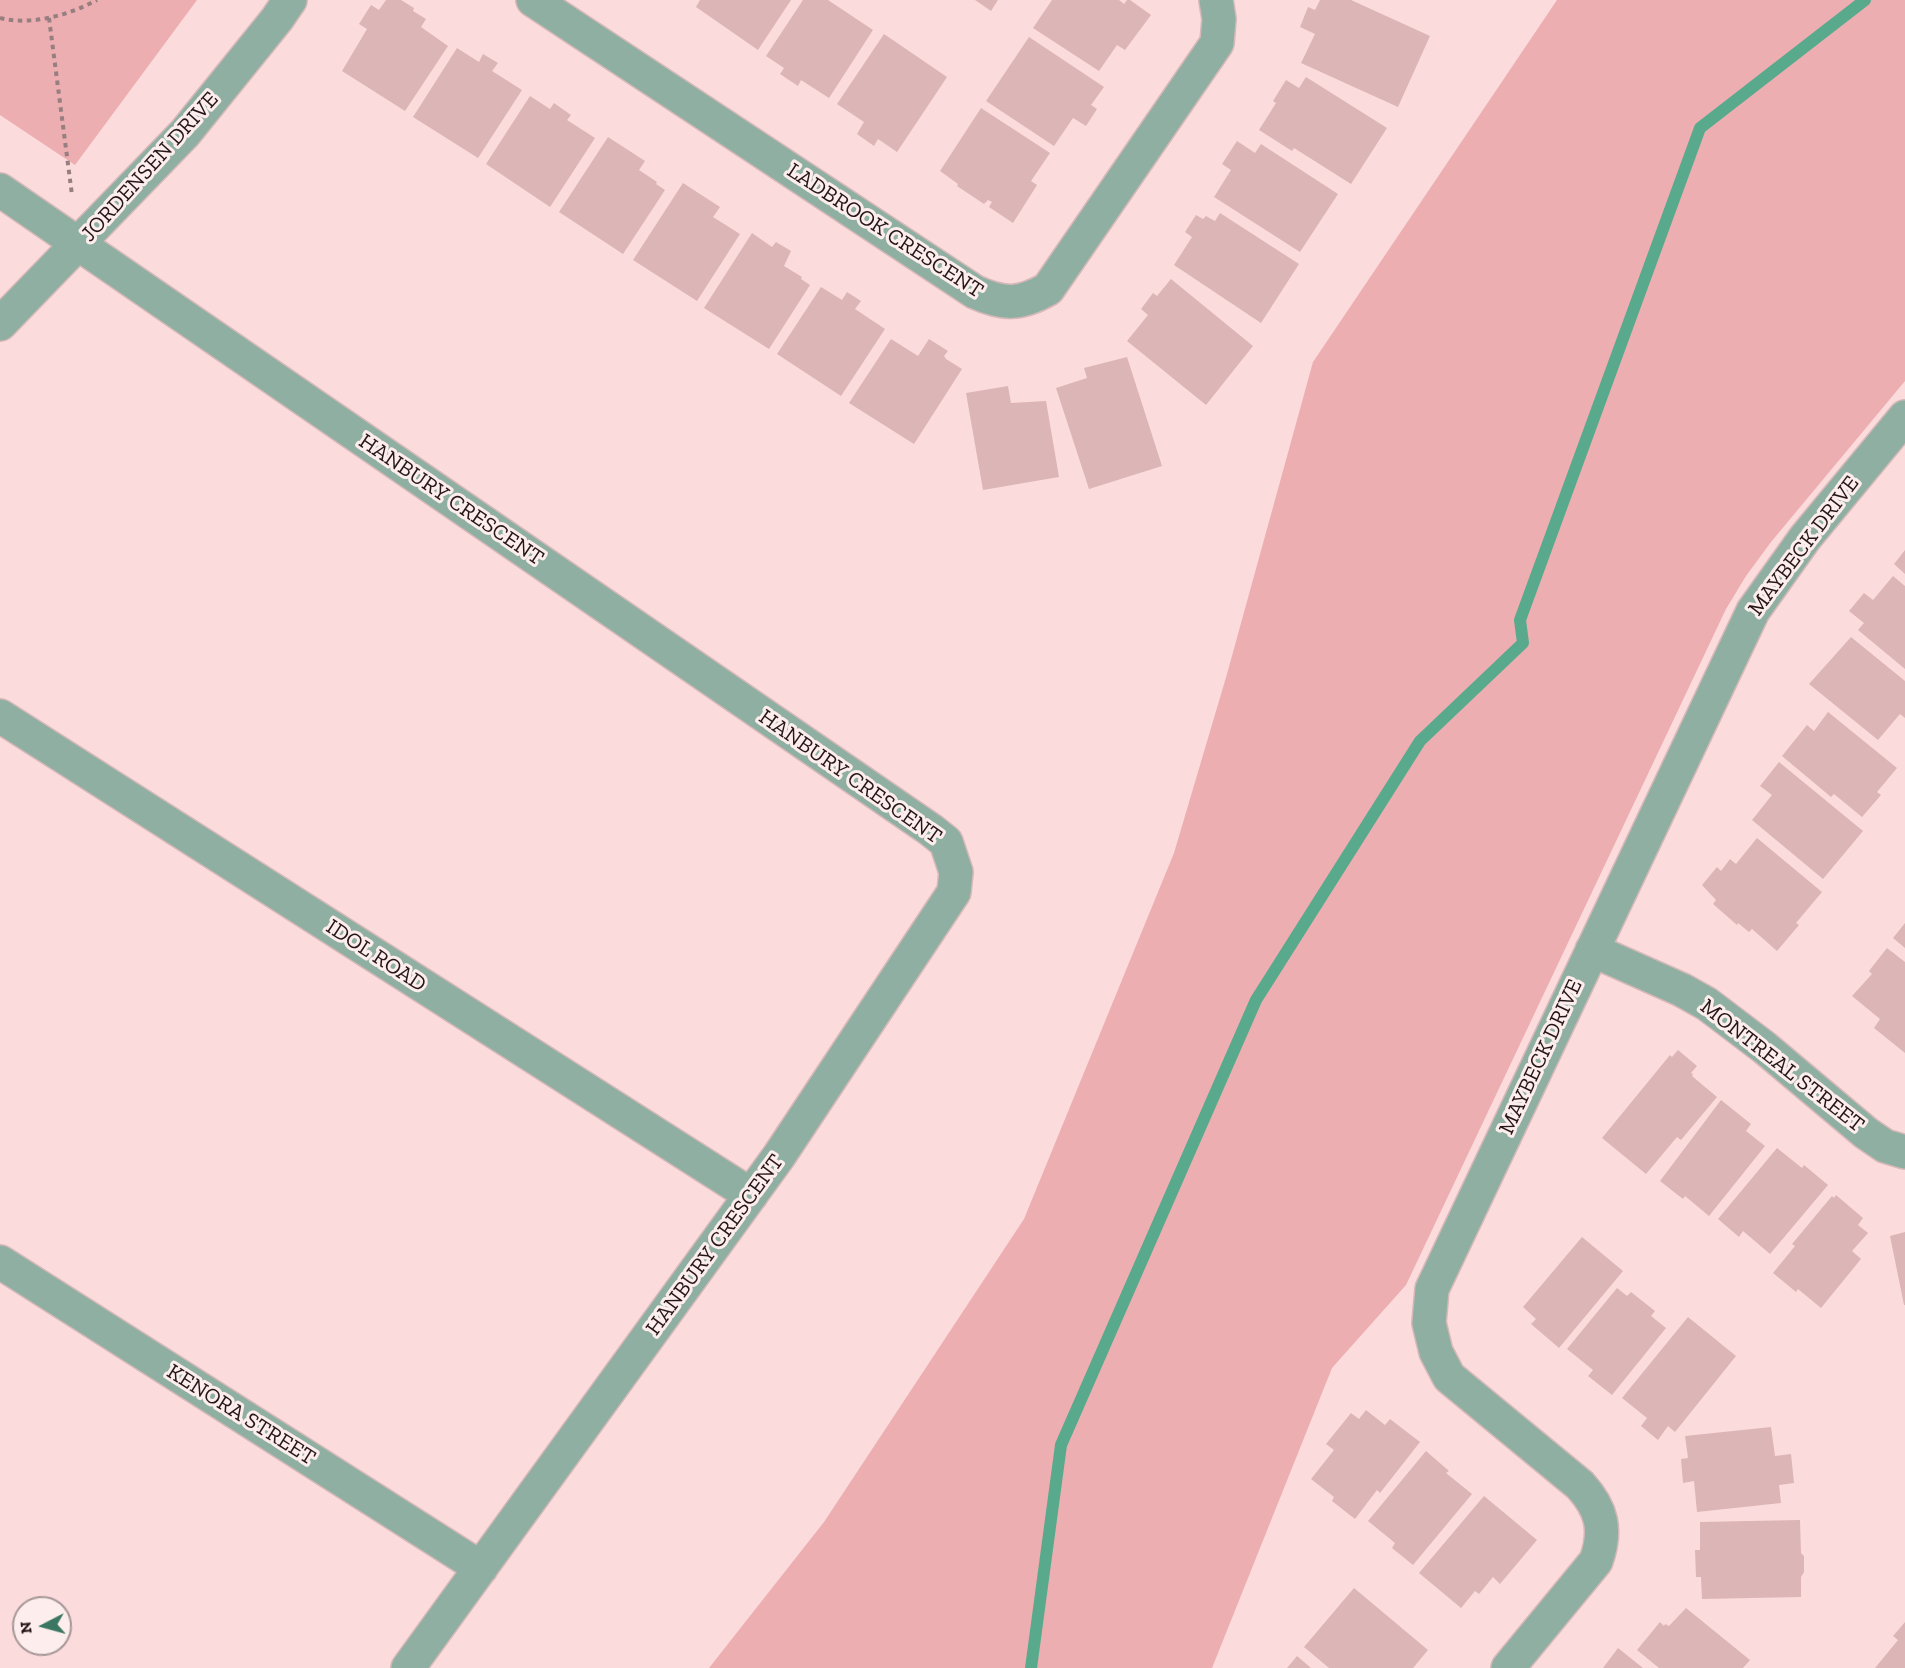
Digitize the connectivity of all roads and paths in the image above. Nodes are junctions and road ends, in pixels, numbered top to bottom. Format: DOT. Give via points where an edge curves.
graph roads {
  1 [pos="97,0"];
  2 [pos="290,0"];
  3 [pos="533,0"];
  4 [pos="1216,0"];
  5 [pos="0,18"];
  6 [pos="49,18"];
  7 [pos="0,190"];
  8 [pos="79,245"];
  9 [pos="0,324"];
  10 [pos="1905,417"];
  11 [pos="0,716"];
  12 [pos="1592,950"];
  13 [pos="1905,1152"];
  14 [pos="751,1195"];
  15 [pos="0,1262"];
  16 [pos="481,1568"];
  17 [pos="408,1668"];
  18 [pos="1508,1668"];
  1 -- 6 [label="path"];
  2 -- 8 [label="street, JORDENSEN DRIVE" via="185,133"];
  3 -- 4 [label="street, LADBROOK CRESCENT" via="975,292 993,300 1012,302 1031,298 1048,288 1217,43"];
  5 -- 6 [label="path"];
  6 -- 8 [label="path"];
  7 -- 8 [label="street, HANBURY CRESCENT"];
  8 -- 9 [label="street, JORDENSEN DRIVE"];
  8 -- 14 [label="street, HANBURY CRESCENT" via="946,842 956,872 954,892"];
  10 -- 12 [label="street, MAYBECK DRIVE" via="1805,538 1753,611"];
  11 -- 14 [label="street, IDOL ROAD"];
  12 -- 13 [label="street, MONTREAL STREET" via="1707,1004 1866,1133 1885,1146"];
  12 -- 18 [label="street, MAYBECK DRIVE" via="1432,1289 1429,1323 1436,1352 1449,1377 1580,1485 1600,1514 1602,1545 1596,1561"];
  14 -- 16 [label="street, HANBURY CRESCENT"];
  15 -- 16 [label="street, KENORA STREET"];
  16 -- 17 [label="street, HANBURY CRESCENT"];
}
